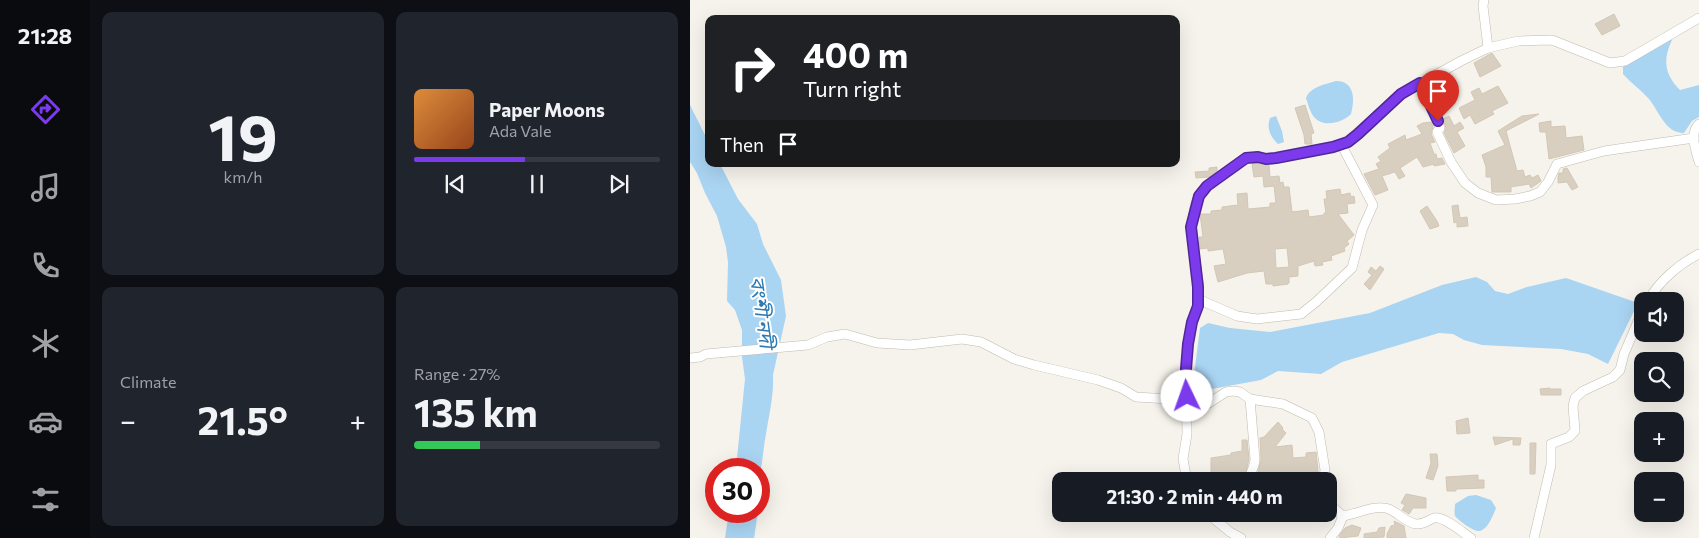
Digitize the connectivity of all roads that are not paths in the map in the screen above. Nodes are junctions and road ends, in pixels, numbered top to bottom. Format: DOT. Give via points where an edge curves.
graph roads {
  1 [pos="1484,0"];
  2 [pos="1699,18"];
  3 [pos="1488,48"];
  4 [pos="1420,83"];
  5 [pos="1699,124"];
  6 [pos="1694,138"];
  7 [pos="1340,144"];
  8 [pos="1699,162"];
  9 [pos="1699,254"];
  10 [pos="1656,292"];
  11 [pos="1198,299"];
  12 [pos="1634,331"];
  13 [pos="690,358"];
  14 [pos="1186,398"];
  15 [pos="1250,399"];
  16 [pos="1186,472"];
  17 [pos="1250,472"];
  18 [pos="1325,472"];
  19 [pos="1337,511"];
  20 [pos="1343,516"];
  21 [pos="1220,522"];
  22 [pos="1241,538"];
  23 [pos="1330,538"];
  24 [pos="1471,538"];
  25 [pos="1534,538"];
  1 -- 3 [label="street"];
  2 -- 3 [label="street" via="1625,61 1616,63 1552,40"];
  3 -- 4 [label="street"];
  4 -- 6 [label="street" via="1438,121 1438,132 1451,162 1465,183 1478,193 1496,200 1540,192 1557,164 1569,160 1604,151"];
  4 -- 7 [label="street" via="1401,94 1358,134"];
  5 -- 6 [label="street"];
  6 -- 8 [label="street"];
  7 -- 11 [label="street" via="1276,158 1246,158 1207,186 1199,196 1191,227"];
  7 -- 11 [label="street" via="1373,205 1362,230 1352,268 1301,314 1257,319 1237,316"];
  9 -- 10 [label="street" via="1685,261"];
  11 -- 14 [label="street" via="1188,344"];
  12 -- 25 [label="street" via="1620,370 1575,398 1575,432 1551,444 1550,465"];
  13 -- 14 [label="street" via="808,345 845,334 877,343 910,345 962,339 981,342 1014,359 1098,380 1136,397"];
  14 -- 15 [label="street" via="1198,408 1226,392 1240,392"];
  14 -- 16 [label="street"];
  15 -- 17 [label="street" via="1255,459 1255,466"];
  15 -- 18 [label="street" via="1283,404 1312,418 1319,432"];
  19 -- 20 [label="street"];
  20 -- 23 [label="street"];
  20 -- 24 [label="street" via="1387,508 1413,524 1440,518"];
  21 -- 22 [label="street"];
}
